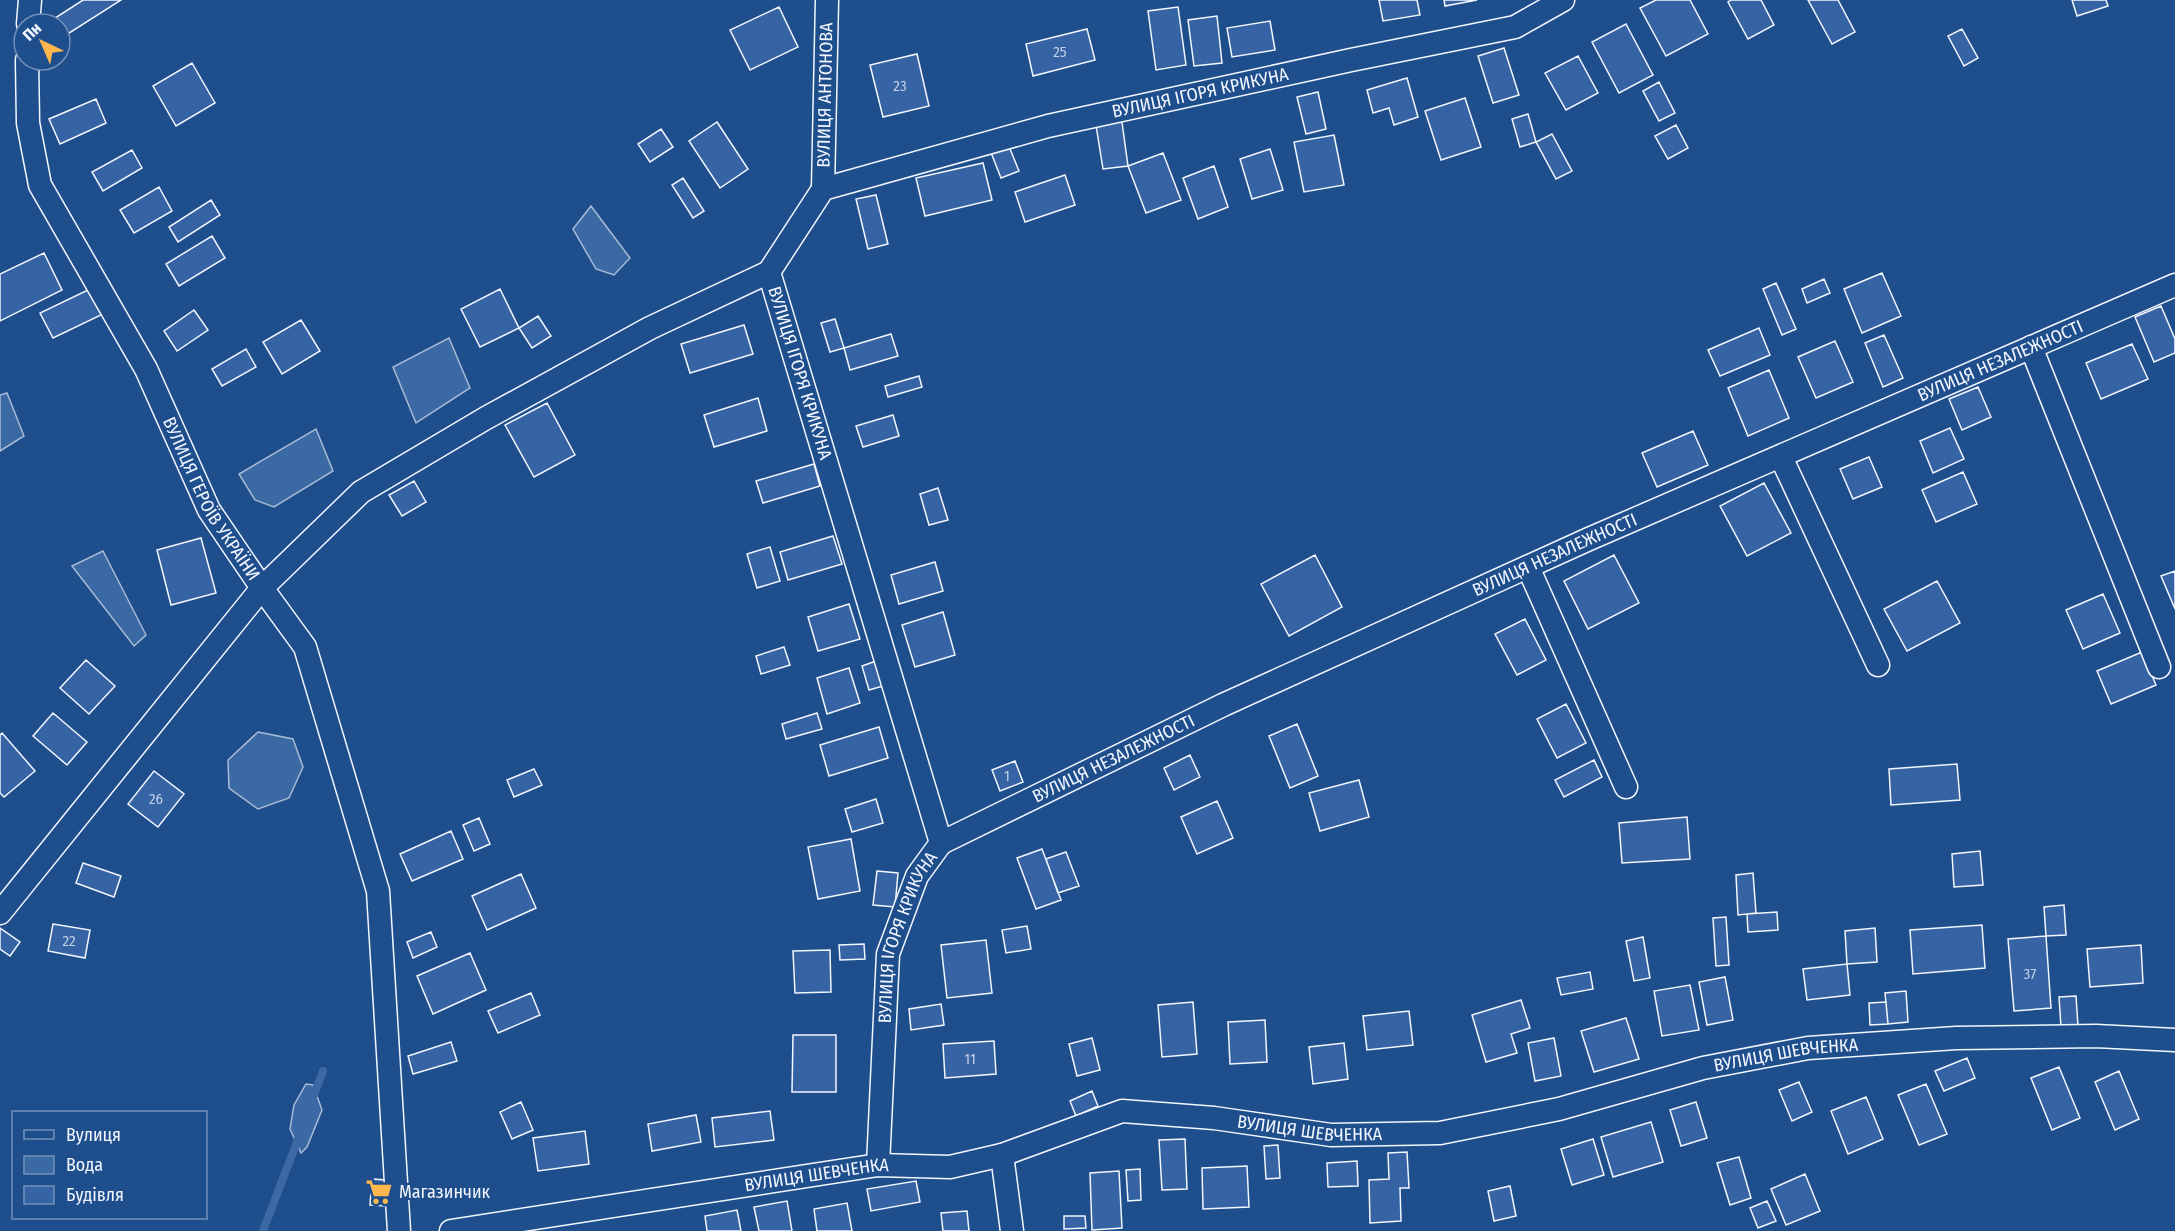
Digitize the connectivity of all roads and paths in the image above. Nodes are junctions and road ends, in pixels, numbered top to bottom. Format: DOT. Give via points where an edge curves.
graph roads {
  1 [pos="827,0"];
  2 [pos="1563,0"];
  3 [pos="27,72"];
  4 [pos="823,189"];
  5 [pos="769,272"];
  6 [pos="2175,285"];
  7 [pos="2031,347"];
  8 [pos="1781,457"];
  9 [pos="1528,567"];
  10 [pos="262,588"];
  11 [pos="1878,665"];
  12 [pos="2159,668"];
  13 [pos="1626,787"];
  14 [pos="941,843"];
  15 [pos="0,913"];
  16 [pos="2175,1040"];
  17 [pos="1002,1155"];
  18 [pos="878,1165"];
  19 [pos="399,1231"];
  20 [pos="451,1231"];
  21 [pos="1012,1231"];
  1 -- 4 [label="street, ВУЛИЦЯ АНТОНОВА"];
  2 -- 4 [label="street, ВУЛИЦЯ ІГОРЯ КРИКУНА" via="1515,27 1048,126"];
  3 -- 10 [label="street, ВУЛИЦЯ ГЕРОЇВ УКРАЇНИ" via="28,123 40,185 146,369 209,510"];
  4 -- 5 [label="street, ВУЛИЦЯ ІГОРЯ КРИКУНА"];
  5 -- 10 [label="street" via="650,328 361,492"];
  5 -- 14 [label="street, ВУЛИЦЯ ІГОРЯ КРИКУНА"];
  6 -- 7 [label="street, ВУЛИЦЯ НЕЗАЛЕЖНОСТІ"];
  7 -- 8 [label="street, ВУЛИЦЯ НЕЗАЛЕЖНОСТІ"];
  7 -- 12 [label="street"];
  8 -- 9 [label="street, ВУЛИЦЯ НЕЗАЛЕЖНОСТІ"];
  8 -- 11 [label="street"];
  9 -- 13 [label="street"];
  9 -- 14 [label="street, ВУЛИЦЯ НЕЗАЛЕЖНОСТІ" via="1223,705"];
  10 -- 15 [label="street, ВУЛИЦЯ ГЕРОЇВ УКРАЇНИ"];
  10 -- 19 [label="street" via="305,647 378,891"];
  14 -- 18 [label="street, ВУЛИЦЯ ІГОРЯ КРИКУНА" via="917,876 888,954"];
  16 -- 17 [label="street, ВУЛИЦЯ ШЕВЧЕНКА" via="2096,1036 1968,1038 1808,1048 1703,1068 1559,1109 1440,1133 1331,1135 1122,1110"];
  17 -- 18 [label="street, ВУЛИЦЯ ШЕВЧЕНКА" via="950,1167"];
  17 -- 21 [label="street"];
  18 -- 20 [label="street, ВУЛИЦЯ ШЕВЧЕНКА"];
}
